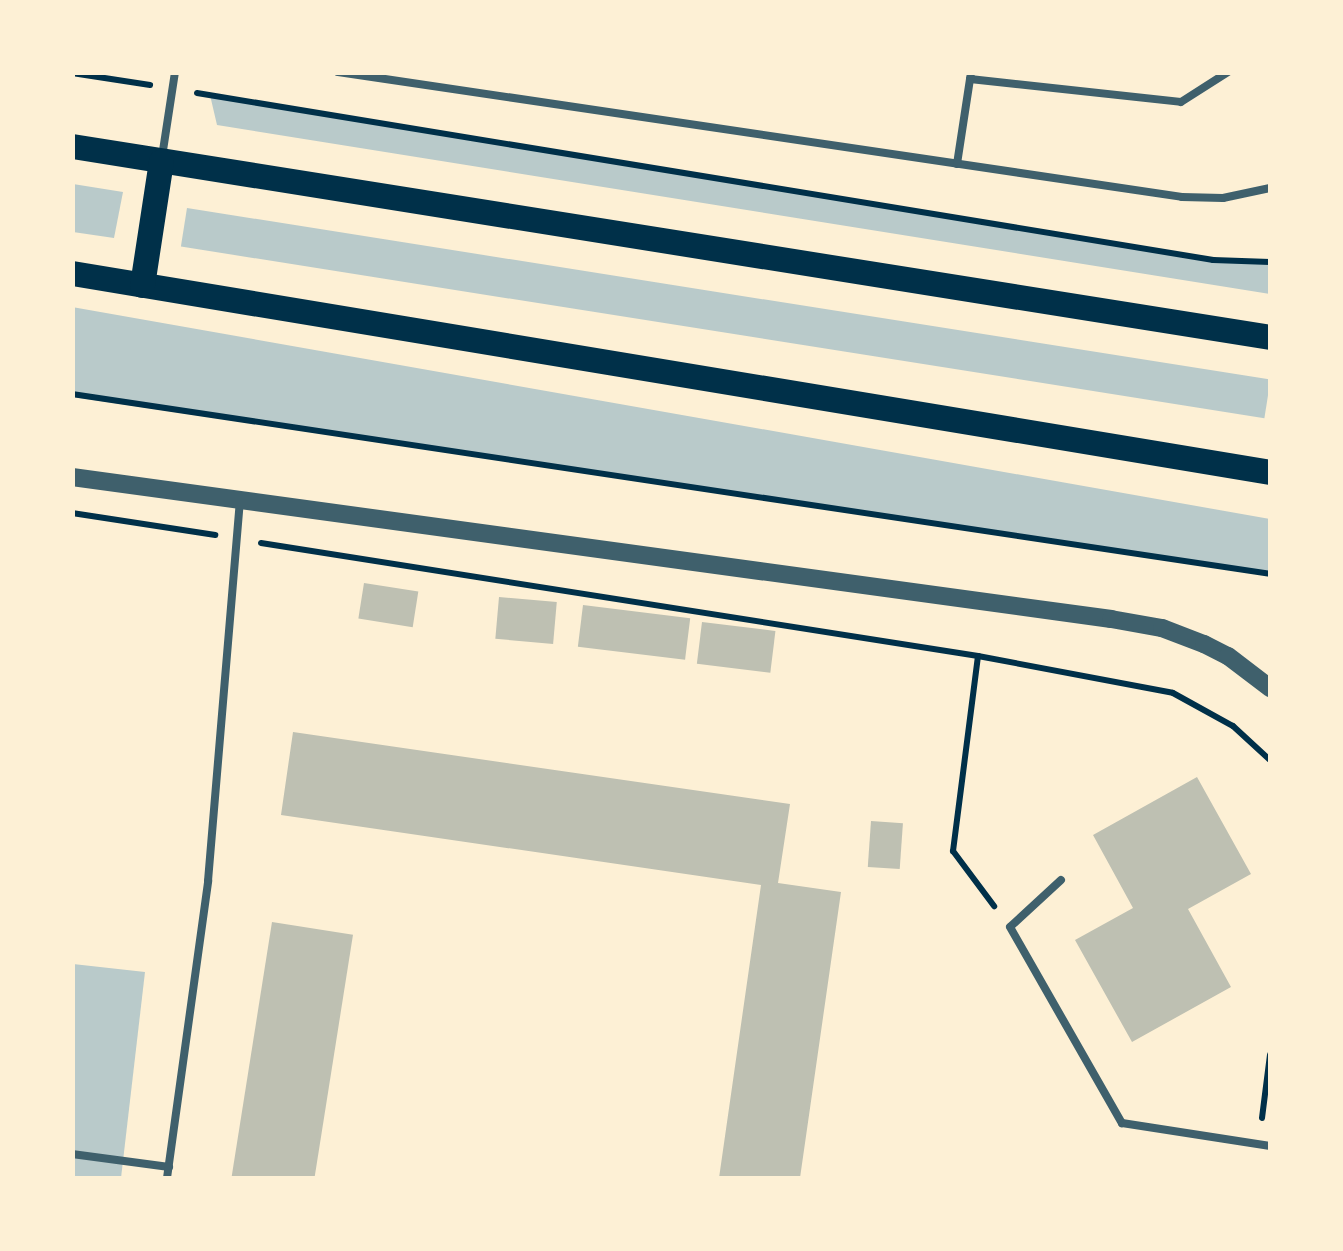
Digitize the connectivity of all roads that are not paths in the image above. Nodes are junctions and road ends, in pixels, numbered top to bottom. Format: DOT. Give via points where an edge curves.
graph roads {
  1 [pos="175,72"];
  2 [pos="338,72"];
  3 [pos="1228,72"];
  4 [pos="970,76"];
  5 [pos="72,146"];
  6 [pos="161,162"];
  7 [pos="957,164"];
  8 [pos="1270,188"];
  9 [pos="72,273"];
  10 [pos="142,285"];
  11 [pos="1270,337"];
  12 [pos="1270,472"];
  13 [pos="72,477"];
  14 [pos="240,503"];
  15 [pos="1270,688"];
  16 [pos="1061,880"];
  17 [pos="1270,1146"];
  18 [pos="72,1154"];
  19 [pos="169,1168"];
  20 [pos="167,1178"];
  1 -- 6 [label="lane"];
  2 -- 7 [label="lane"];
  3 -- 4 [label="lane" via="1182,102"];
  4 -- 7 [label="lane"];
  5 -- 6 [label="main road"];
  6 -- 10 [label="main road"];
  6 -- 11 [label="main road"];
  7 -- 8 [label="lane" via="1182,197 1223,198"];
  9 -- 10 [label="main road"];
  10 -- 12 [label="main road"];
  13 -- 14 [label="street"];
  14 -- 15 [label="street" via="1128,622 1204,644"];
  14 -- 19 [label="lane" via="208,881"];
  16 -- 17 [label="lane" via="1010,927 1122,1124"];
  18 -- 19 [label="lane"];
  19 -- 20 [label="lane"];
}
